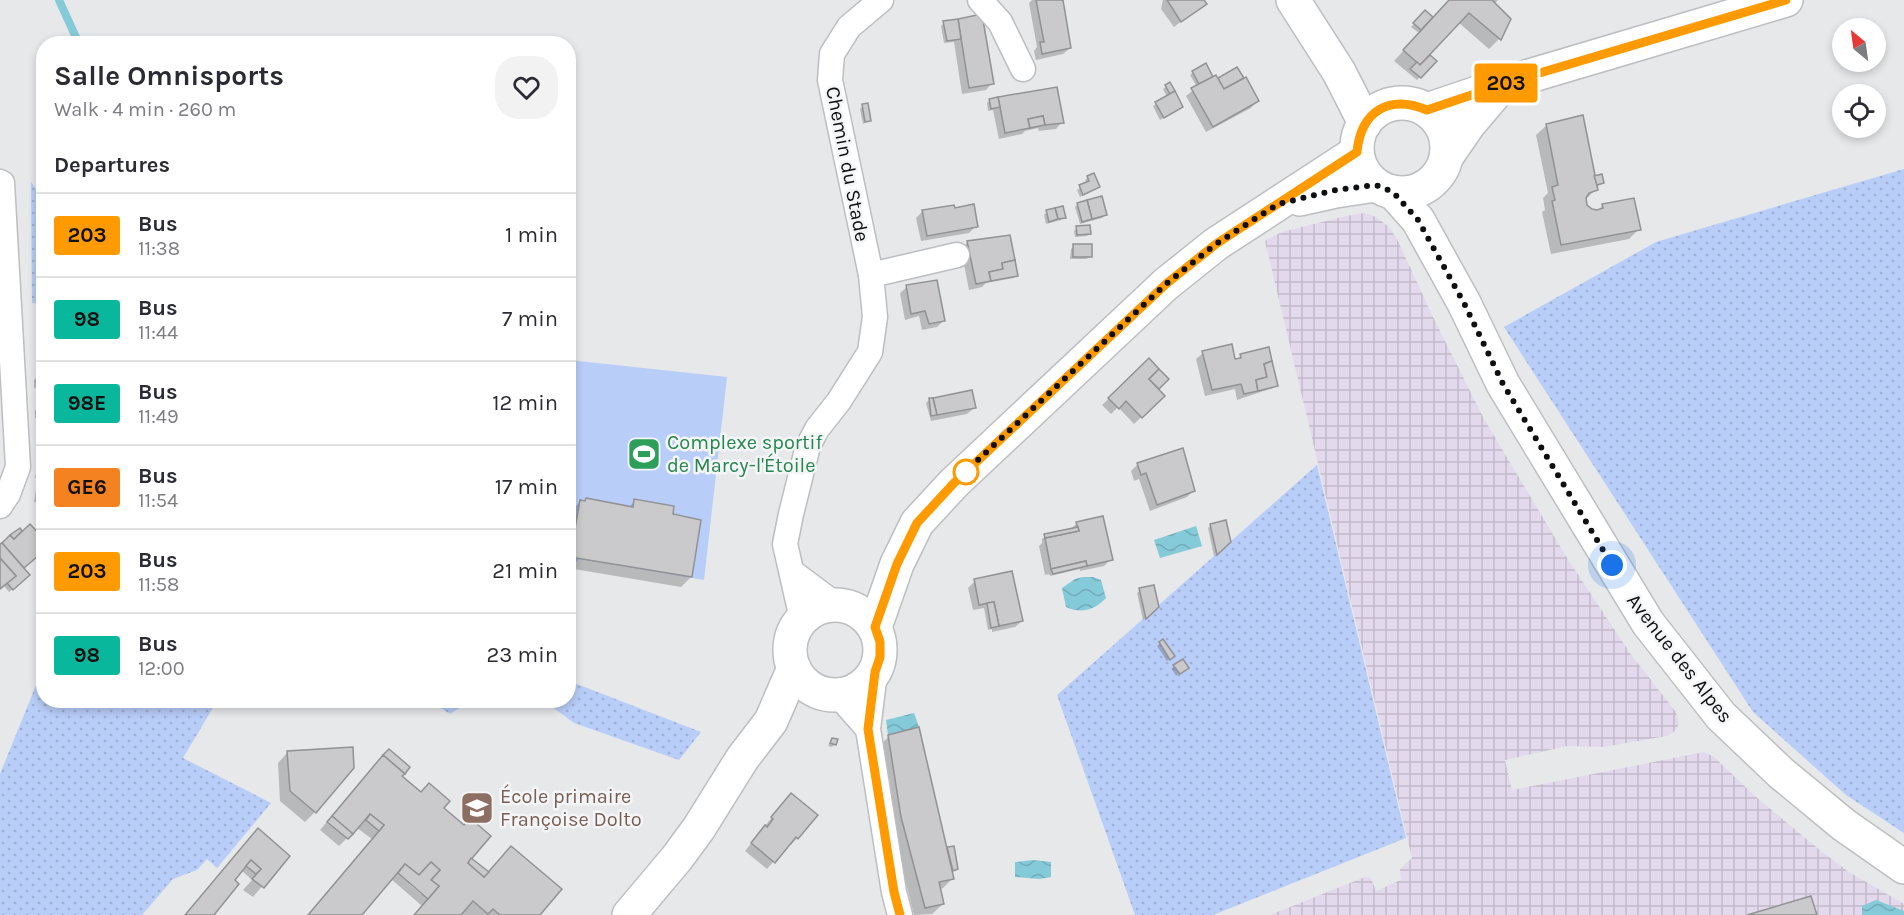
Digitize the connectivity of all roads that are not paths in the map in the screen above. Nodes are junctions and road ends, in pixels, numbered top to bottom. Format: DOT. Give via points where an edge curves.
graph roads {
  1 [pos="881,0"];
  2 [pos="980,0"];
  3 [pos="1293,0"];
  4 [pos="1786,0"];
  5 [pos="1023,69"];
  6 [pos="1502,85"];
  7 [pos="1427,110"];
  8 [pos="1369,127"];
  9 [pos="1440,168"];
  10 [pos="0,182"];
  11 [pos="1384,188"];
  12 [pos="1278,204"];
  13 [pos="957,255"];
  14 [pos="871,275"];
  15 [pos="1464,303"];
  16 [pos="0,506"];
  17 [pos="897,564"];
  18 [pos="792,572"];
  19 [pos="842,605"];
  20 [pos="802,619"];
  21 [pos="875,627"];
  22 [pos="794,668"];
  23 [pos="875,672"];
  24 [pos="832,694"];
  25 [pos="771,721"];
  26 [pos="868,729"];
  27 [pos="1904,867"];
  28 [pos="629,915"];
  29 [pos="900,915"];
  1 -- 14 [label="street, Chemin du Stade" via="843,36 832,54 830,80"];
  2 -- 5 [label="street" via="1000,22"];
  3 -- 8 [label="street"];
  4 -- 6 [label="street"];
  6 -- 7 [label="street"];
  6 -- 9 [label="street" via="1469,124"];
  7 -- 8 [label="street" via="1400,103"];
  7 -- 9 [label="street" via="1444,130 1447,143"];
  8 -- 11 [label="street" via="1360,164 1366,176"];
  8 -- 12 [label="street"];
  9 -- 11 [label="street" via="1421,189 1408,193"];
  9 -- 15 [label="street, Avenue des Alpes" via="1439,213"];
  10 -- 16 [label="street" via="18,468"];
  11 -- 12 [label="street" via="1336,190"];
  11 -- 15 [label="street, Avenue des Alpes" via="1418,220"];
  12 -- 17 [label="street" via="1216,244 1166,284 959,478 917,523"];
  13 -- 14 [label="street"];
  14 -- 18 [label="street, Chemin du Stade" via="875,317 870,352 808,446 785,544"];
  15 -- 27 [label="street, Avenue des Alpes" via="1503,384 1648,623 1721,716 1845,825"];
  17 -- 19 [label="street"];
  17 -- 21 [label="street"];
  18 -- 19 [label="street"];
  18 -- 20 [label="street, Chemin du Stade"];
  19 -- 20 [label="street" via="823,606"];
  19 -- 21 [label="street" via="868,618"];
  20 -- 22 [label="street" via="790,642"];
  21 -- 23 [label="street" via="880,657"];
  22 -- 24 [label="street" via="813,689"];
  22 -- 25 [label="street"];
  23 -- 24 [label="street" via="853,692"];
  23 -- 26 [label="street"];
  24 -- 25 [label="street"];
  24 -- 26 [label="street"];
  25 -- 28 [label="street" via="699,828"];
  26 -- 29 [label="street"];
}
